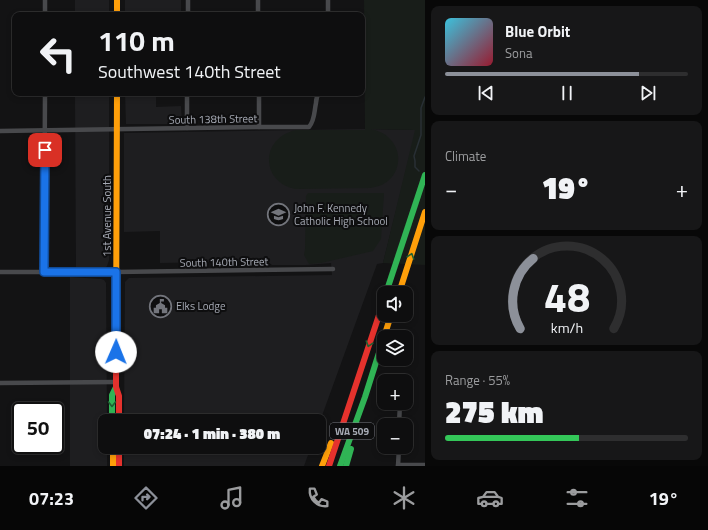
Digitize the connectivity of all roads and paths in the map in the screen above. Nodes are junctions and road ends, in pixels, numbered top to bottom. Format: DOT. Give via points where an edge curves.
graph roads {
  1 [pos="45,0"];
  2 [pos="117,0"];
  3 [pos="188,0"];
  4 [pos="258,0"];
  5 [pos="328,0"];
  6 [pos="45,12"];
  7 [pos="117,12"];
  8 [pos="188,12"];
  9 [pos="258,12"];
  10 [pos="328,12"];
  11 [pos="45,96"];
  12 [pos="117,96"];
  13 [pos="188,96"];
  14 [pos="258,96"];
  15 [pos="318,96"];
  16 [pos="259,127"];
  17 [pos="187,128"];
  18 [pos="117,129"];
  19 [pos="0,131"];
  20 [pos="45,131"];
  21 [pos="425,175"];
  22 [pos="425,212"];
  23 [pos="333,269"];
  24 [pos="0,272"];
  25 [pos="44,272"];
  26 [pos="116,272"];
  27 [pos="388,286"];
  28 [pos="400,286"];
  29 [pos="377,322"];
  30 [pos="377,359"];
  31 [pos="364,362"];
  32 [pos="0,383"];
  33 [pos="116,384"];
  34 [pos="365,396"];
  35 [pos="112,414"];
  36 [pos="119,414"];
  37 [pos="113,454"];
  38 [pos="119,454"];
  39 [pos="399,454"];
  40 [pos="398,465"];
  41 [pos="425,465"];
  42 [pos="113,466"];
  43 [pos="119,466"];
  44 [pos="322,466"];
  45 [pos="329,466"];
  46 [pos="340,466"];
  47 [pos="346,466"];
  1 -- 6 [label="street"];
  2 -- 7 [label="main road"];
  3 -- 8 [label="street"];
  4 -- 9 [label="street"];
  5 -- 10 [label="street"];
  11 -- 20 [label="street"];
  12 -- 18 [label="main road, 1st Avenue South"];
  13 -- 17 [label="street"];
  14 -- 16 [label="street"];
  15 -- 16 [label="street, South 138th Street" via="315,114 309,127"];
  16 -- 17 [label="street, South 138th Street"];
  17 -- 18 [label="street, South 138th Street"];
  18 -- 20 [label="street, South 138th Street"];
  18 -- 26 [label="main road, 1st Avenue South"];
  19 -- 20 [label="street, South 138th Street"];
  20 -- 25 [label="street"];
  21 -- 27 [label="main road"];
  28 -- 22 [label="main road, one-way"];
  23 -- 26 [label="street, South 140th Street"];
  24 -- 25 [label="street, South 140th Street"];
  25 -- 26 [label="street, South 140th Street"];
  26 -- 33 [label="main road, 1st Avenue South"];
  29 -- 31 [label="main road, WA 509, one-way"];
  30 -- 34 [label="main road, WA 509"];
  31 -- 44 [label="main road"];
  31 -- 45 [label="main road, WA 509"];
  32 -- 33 [label="street"];
  33 -- 35 [label="main road, 1st Avenue South, one-way" via="112,395"];
  33 -- 36 [label="main road, 1st Avenue South"];
  34 -- 46 [label="main road, WA 509"];
  34 -- 47 [label="main road"];
  37 -- 42 [label="main road"];
  38 -- 43 [label="main road"];
  39 -- 40 [label="street"];
  40 -- 41 [label="street"];
}
